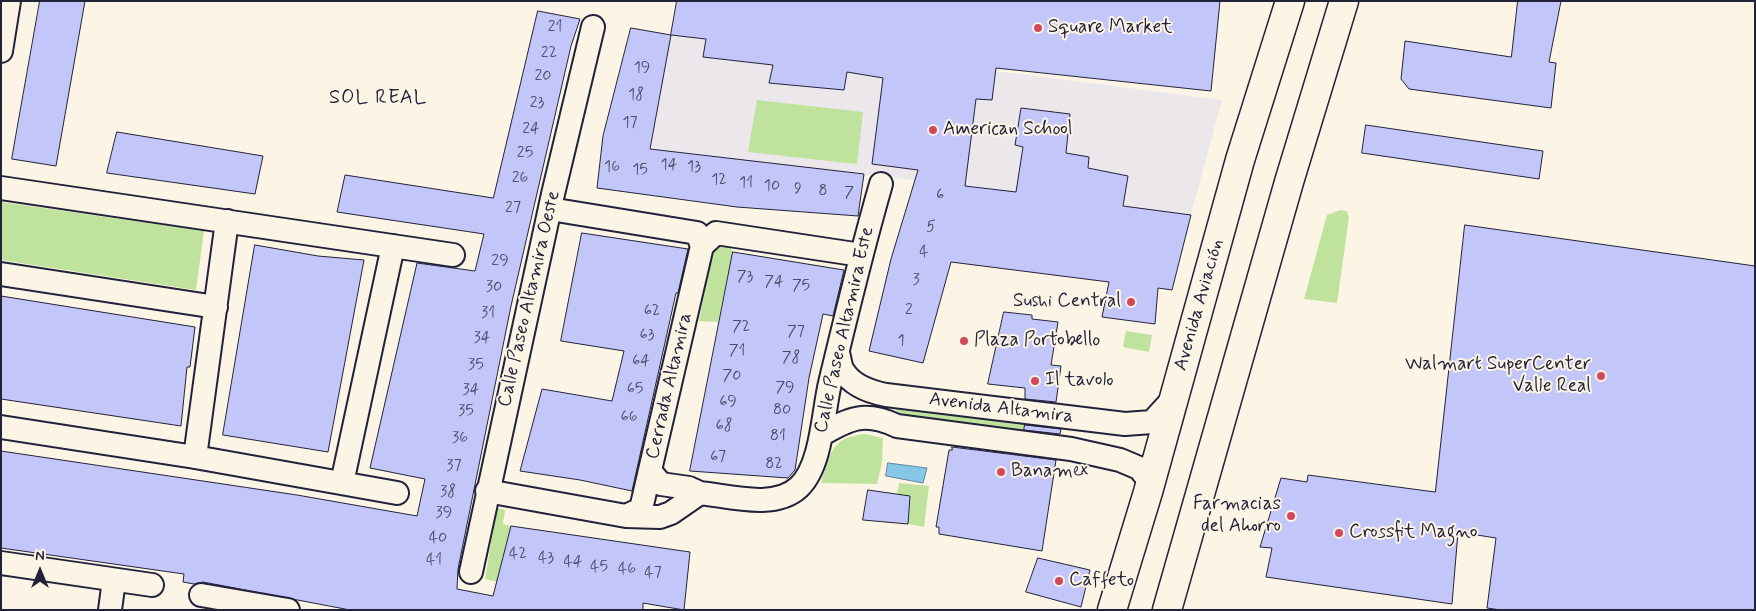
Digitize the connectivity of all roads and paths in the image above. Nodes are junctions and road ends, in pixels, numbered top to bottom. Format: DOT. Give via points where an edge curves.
graph roads {
  1 [pos="9,1"];
  2 [pos="1290,1"];
  3 [pos="1344,1"];
  4 [pos="593,27"];
  5 [pos="1,50"];
  6 [pos="880,184"];
  7 [pos="1,188"];
  8 [pos="552,202"];
  9 [pos="227,221"];
  10 [pos="393,246"];
  11 [pos="702,246"];
  12 [pos="453,255"];
  13 [pos="861,255"];
  14 [pos="1,274"];
  15 [pos="216,307"];
  16 [pos="838,353"];
  17 [pos="1175,398"];
  18 [pos="1075,419"];
  19 [pos="1,427"];
  20 [pos="822,435"];
  21 [pos="1071,449"];
  22 [pos="195,457"];
  23 [pos="650,470"];
  24 [pos="342,483"];
  25 [pos="1151,483"];
  26 [pos="397,493"];
  27 [pos="700,493"];
  28 [pos="486,497"];
  29 [pos="626,516"];
  30 [pos="1,563"];
  31 [pos="471,572"];
  32 [pos="114,580"];
  33 [pos="152,585"];
  34 [pos="201,595"];
  35 [pos="241,606"];
  36 [pos="110,610"];
  37 [pos="288,610"];
  38 [pos="1112,610"];
  39 [pos="1167,610"];
  1 -- 5 [label="street"];
  2 -- 17 [label="main road, Avenida Aviación" via="1240,160"];
  3 -- 39 [label="main road"];
  4 -- 8 [label="street, Calle Paseo Altamira Oeste"];
  6 -- 13 [label="street, Calle Paseo Altamira Este"];
  7 -- 9 [label="street"];
  8 -- 11 [label="street" via="697,232"];
  8 -- 28 [label="street, Calle Paseo Altamira Oeste"];
  9 -- 10 [label="street"];
  9 -- 15 [label="street"];
  10 -- 12 [label="street"];
  10 -- 24 [label="street"];
  11 -- 13 [label="street" via="716,233"];
  11 -- 23 [label="street, Cerrada Altamira"];
  13 -- 16 [label="street, Calle Paseo Altamira Este"];
  14 -- 15 [label="street"];
  15 -- 22 [label="street"];
  16 -- 18 [label="street, Avenida Altamira" via="843,372 868,392"];
  16 -- 20 [label="street, Calle Paseo Altamira Este" via="824,406"];
  17 -- 18 [label="street, Avenida Altamira" via="1152,422 1125,424"];
  17 -- 25 [label="main road, Avenida Aviación"];
  18 -- 21 [label="street"];
  19 -- 22 [label="street"];
  20 -- 21 [label="street, Avenida Altamira" via="848,420 866,418 884,420 897,426"];
  20 -- 27 [label="street, Calle Paseo Altamira Este" via="806,475 798,487 782,496 761,500"];
  21 -- 25 [label="street, Avenida Altamira" via="1120,460 1139,468"];
  22 -- 24 [label="street"];
  23 -- 27 [label="street" via="661,484"];
  23 -- 29 [label="street, Cerrada Altamira" via="642,508"];
  24 -- 26 [label="street"];
  25 -- 38 [label="main road, Avenida Aviación"];
  27 -- 29 [label="street" via="660,517"];
  28 -- 29 [label="street"];
  28 -- 31 [label="street, Calle Paseo Altamira Oeste"];
  30 -- 32 [label="street"];
  32 -- 33 [label="street"];
  32 -- 36 [label="street"];
  34 -- 35 [label="street"];
  35 -- 37 [label="street"];
}
